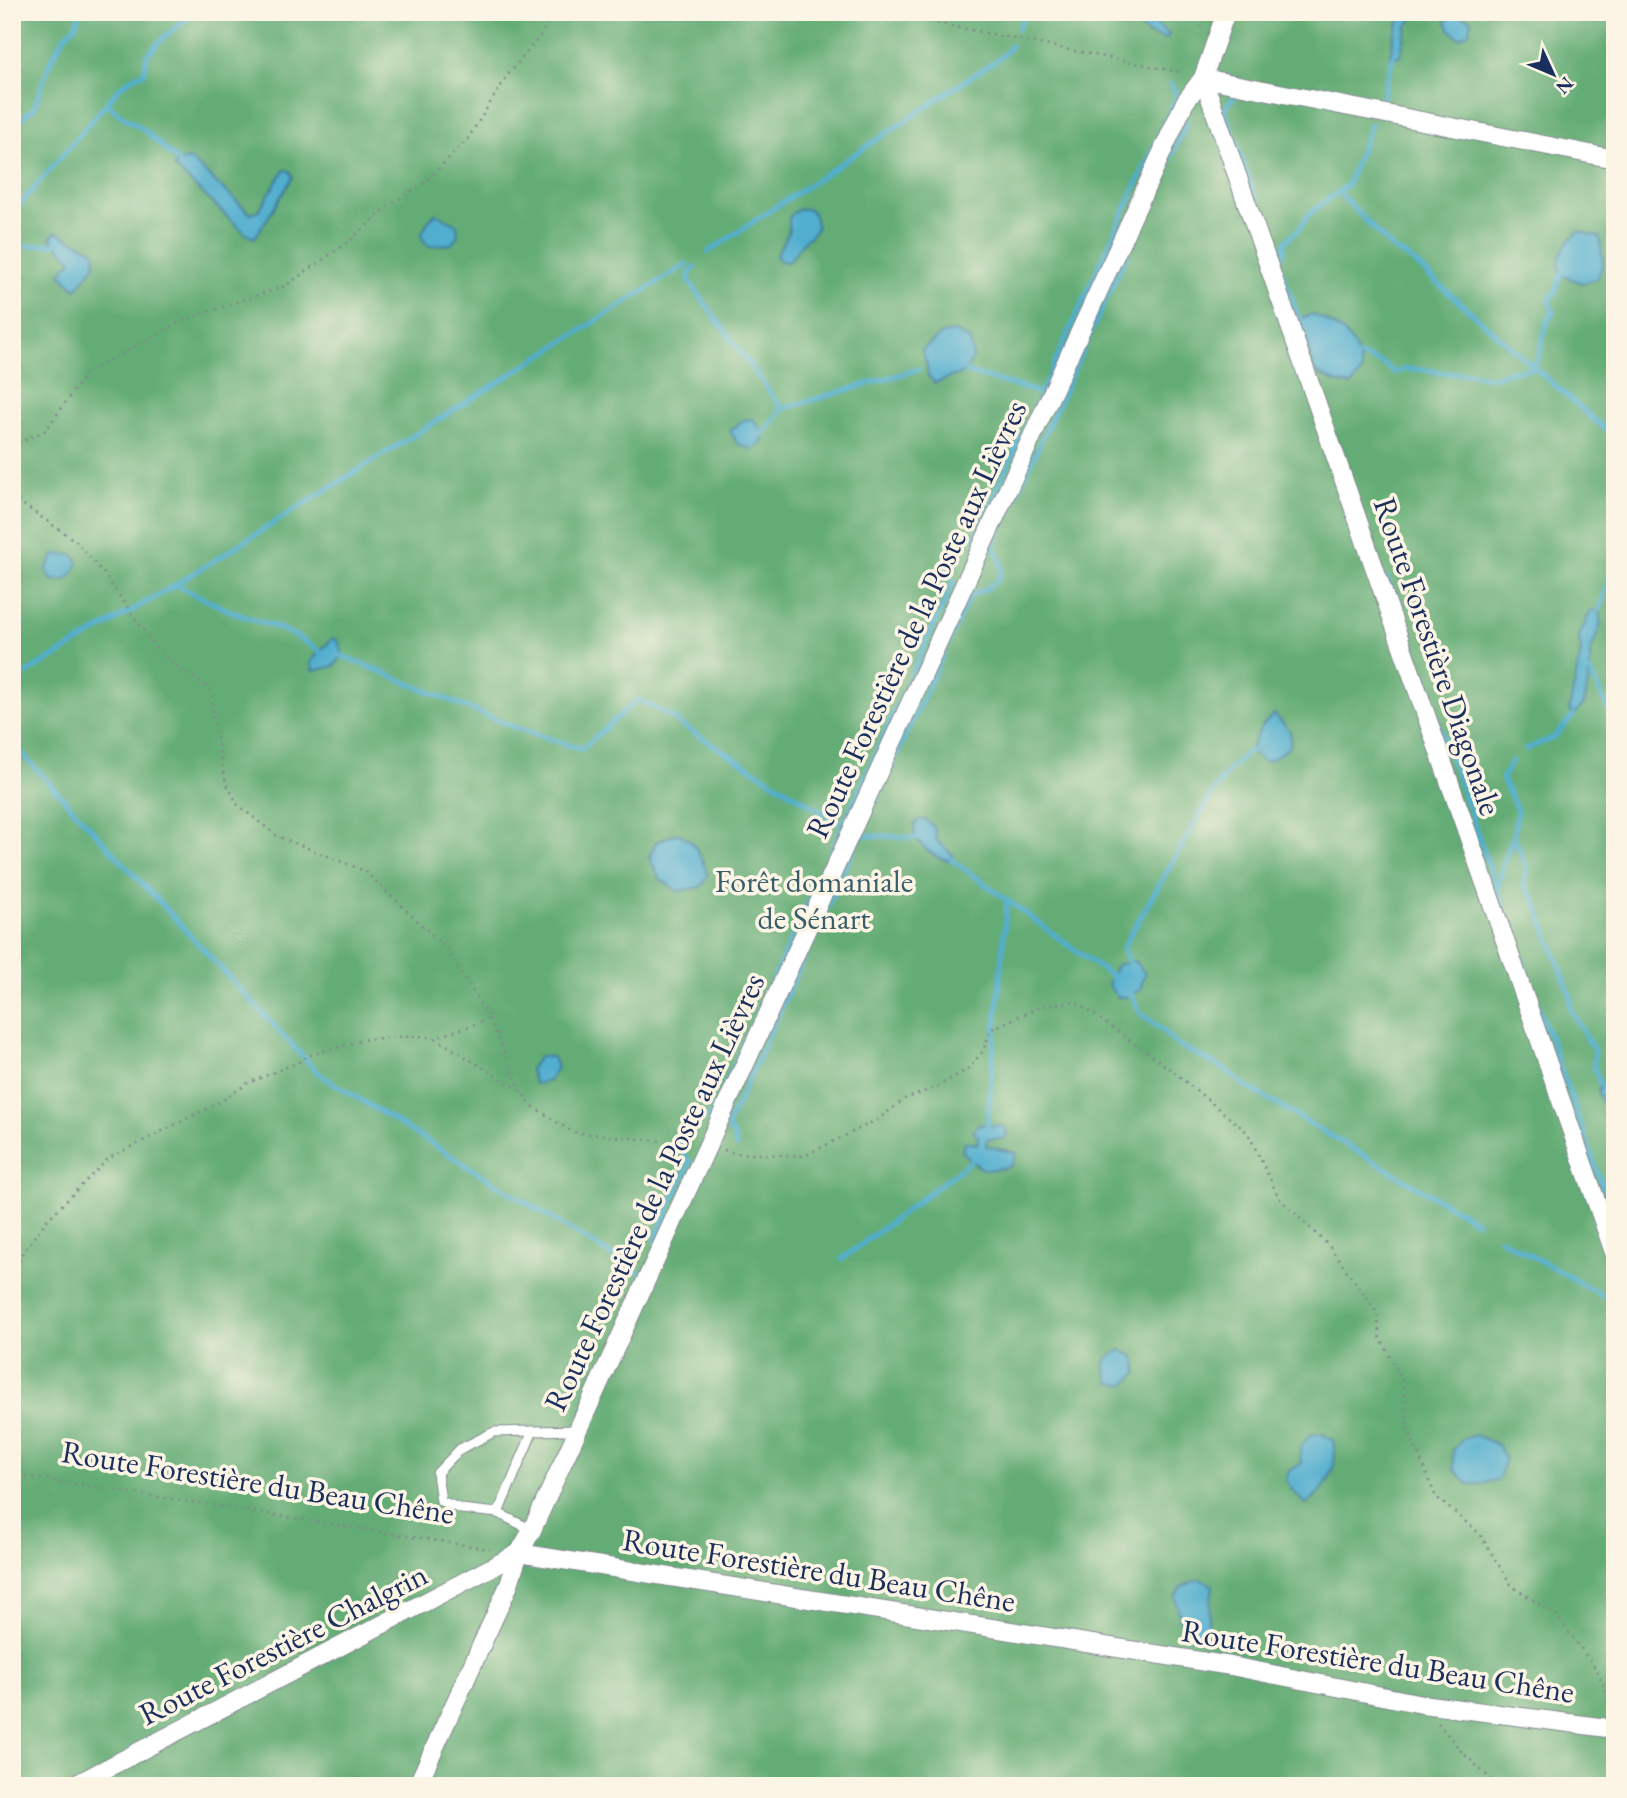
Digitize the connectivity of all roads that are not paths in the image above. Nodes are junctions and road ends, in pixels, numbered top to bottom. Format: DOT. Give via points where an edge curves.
graph roads {
  1 [pos="1226,12"];
  2 [pos="1203,78"];
  3 [pos="1615,159"];
  4 [pos="1615,1255"];
  5 [pos="578,1430"];
  6 [pos="533,1431"];
  7 [pos="498,1513"];
  8 [pos="532,1530"];
  9 [pos="519,1553"];
  10 [pos="1615,1729"];
  11 [pos="73,1786"];
  12 [pos="417,1786"];
  1 -- 2 [label="street, Route Forestière de la Poste aux Lièvres"];
  2 -- 3 [label="street"];
  2 -- 4 [label="street, Route Forestière Diagonale"];
  2 -- 5 [label="street, Route Forestière de la Poste aux Lièvres" via="1185,102"];
  5 -- 6 [label="lane"];
  5 -- 8 [label="street, Route Forestière de la Poste aux Lièvres"];
  6 -- 7 [label="lane"];
  6 -- 7 [label="lane" via="494,1432 460,1449 437,1473 441,1501 461,1509"];
  7 -- 8 [label="lane"];
  8 -- 9 [label="street, Route Forestière de la Poste aux Lièvres"];
  9 -- 10 [label="street, Route Forestière du Beau Chêne" via="1231,1666 1422,1704"];
  9 -- 11 [label="street, Route Forestière Chalgrin"];
  9 -- 12 [label="street, Route Forestière de la Poste aux Lièvres" via="508,1587"];
}
